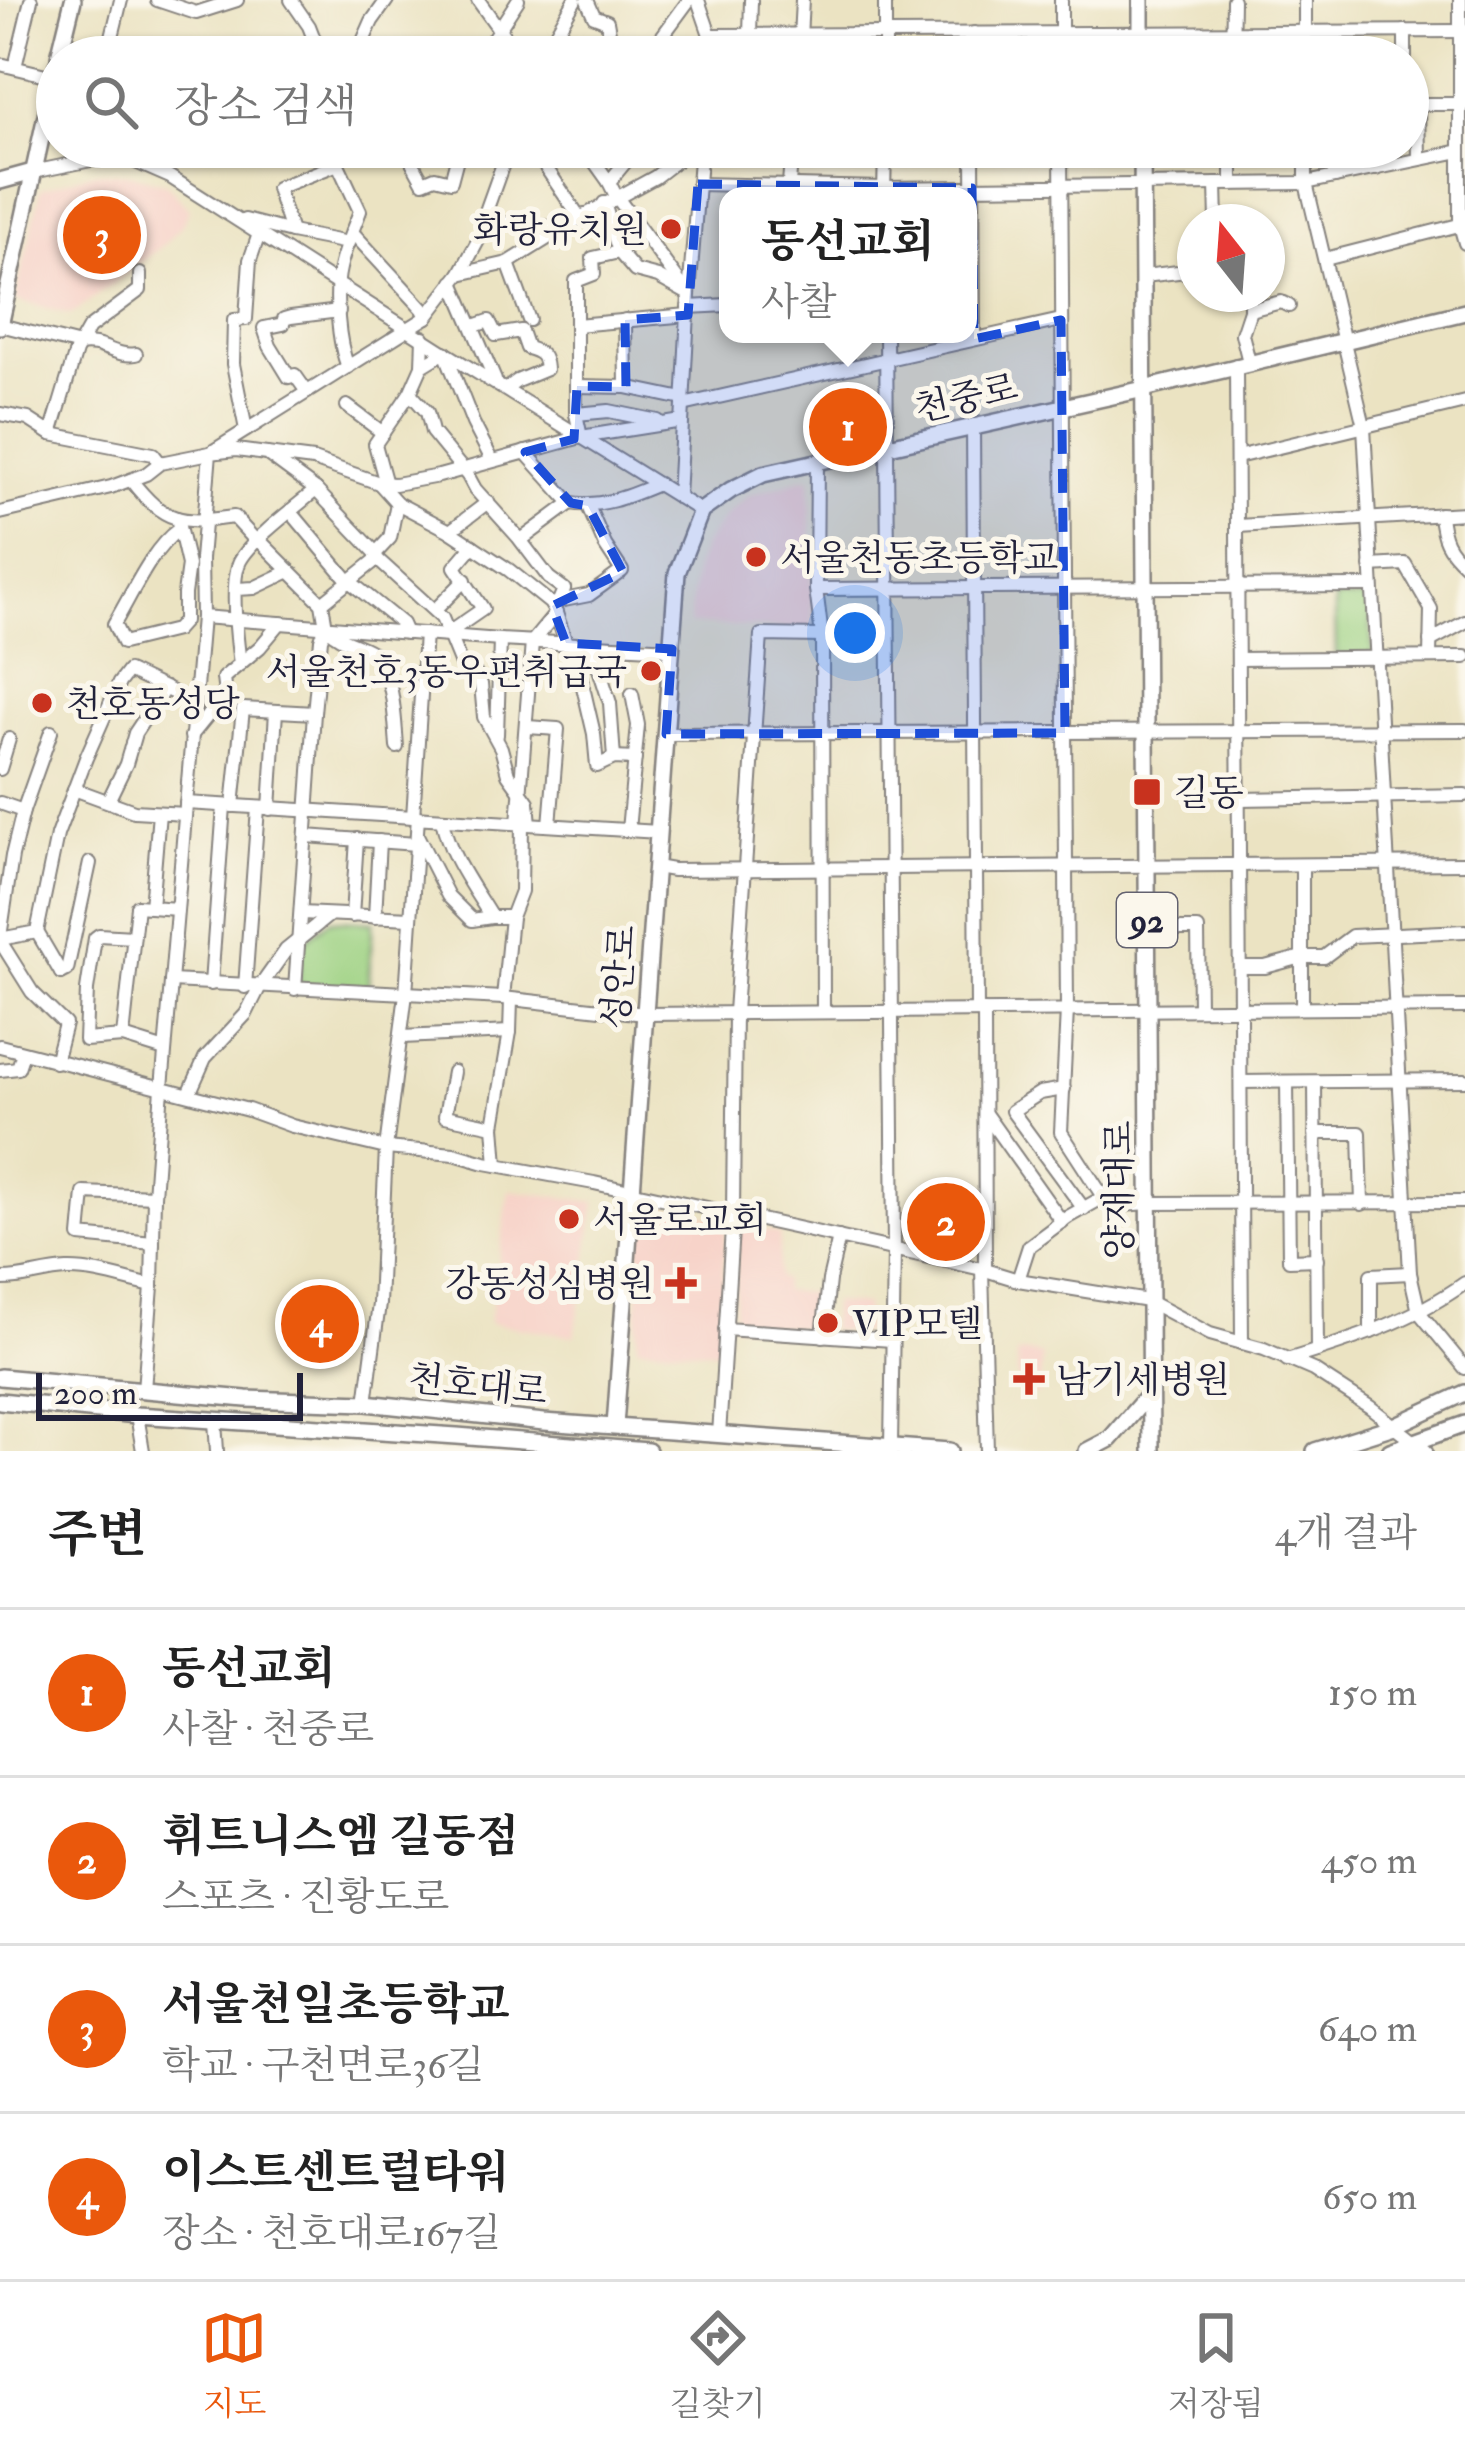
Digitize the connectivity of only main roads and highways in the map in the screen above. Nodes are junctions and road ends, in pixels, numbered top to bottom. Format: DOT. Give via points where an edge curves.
graph roads {
  1 [pos="73,0"];
  2 [pos="1141,0"];
  3 [pos="64,36"];
  4 [pos="1141,36"];
  5 [pos="36,167"];
  6 [pos="1143,168"];
  7 [pos="34,172"];
  8 [pos="0,181"];
  9 [pos="1465,312"];
  10 [pos="0,326"];
  11 [pos="1144,388"];
  12 [pos="700,511"];
  13 [pos="0,1377"];
  14 [pos="1150,1393"];
  15 [pos="1465,1394"];
  16 [pos="0,1401"];
  17 [pos="1465,1424"];
  18 [pos="615,1426"];
  19 [pos="393,1441"];
  20 [pos="525,1446"];
  21 [pos="1420,1446"];
  22 [pos="614,1449"];
  23 [pos="648,1451"];
  24 [pos="950,1451"];
  25 [pos="1087,1451"];
  26 [pos="1151,1451"];
  27 [pos="1315,1451"];
  28 [pos="1390,1451"];
  1 -- 3 [label="main road"];
  2 -- 4 [label="main road"];
  5 -- 7 [label="main road"];
  6 -- 11 [label="main road, 양재대로 / 92"];
  7 -- 8 [label="main road"];
  7 -- 10 [label="main road"];
  9 -- 11 [label="main road, 천중로"];
  11 -- 12 [label="main road, 천중로" via="764,474"];
  11 -- 14 [label="main road, 양재대로 / 92"];
  12 -- 18 [label="main road, 성안로" via="677,573"];
  13 -- 18 [label="main road, 천호대로"];
  14 -- 25 [label="main road" via="1110,1439"];
  14 -- 26 [label="main road, 양재대로 / 92"];
  15 -- 27 [label="main road"];
  16 -- 19 [label="main road, 천호대로"];
  17 -- 21 [label="main road"];
  18 -- 24 [label="main road, 천호대로"];
  19 -- 20 [label="main road, 천호대로" via="457,1436"];
  20 -- 22 [label="main road, 천호대로"];
  21 -- 28 [label="main road"];
  22 -- 23 [label="main road, 천호대로"];
}
